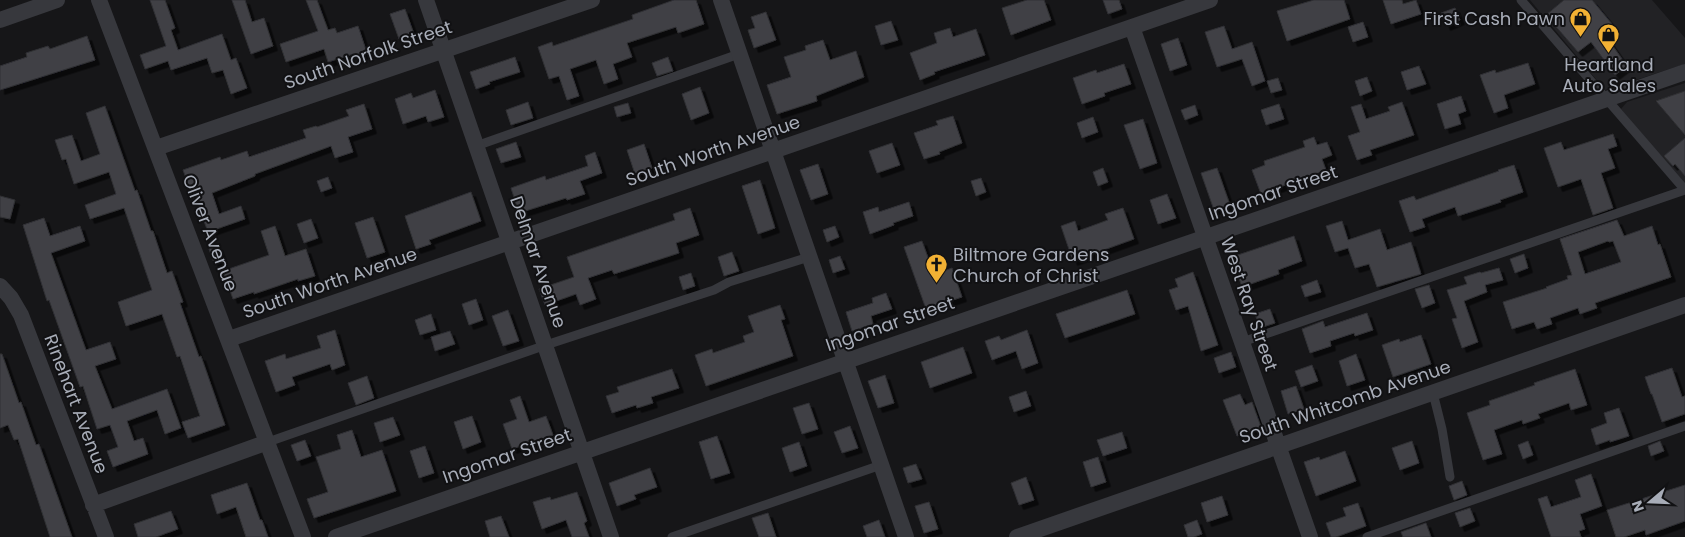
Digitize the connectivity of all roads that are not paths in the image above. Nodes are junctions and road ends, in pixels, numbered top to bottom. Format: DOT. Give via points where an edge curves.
graph roads {
  1 [pos="57,0"];
  2 [pos="99,0"];
  3 [pos="426,0"];
  4 [pos="592,0"];
  5 [pos="721,0"];
  6 [pos="1210,0"];
  7 [pos="1521,0"];
  8 [pos="0,20"];
  9 [pos="1132,27"];
  10 [pos="443,50"];
  11 [pos="739,54"];
  12 [pos="1685,72"];
  13 [pos="1607,99"];
  14 [pos="476,146"];
  15 [pos="156,148"];
  16 [pos="772,151"];
  17 [pos="1685,190"];
  18 [pos="1205,238"];
  19 [pos="510,242"];
  20 [pos="809,257"];
  21 [pos="1,287"];
  22 [pos="1685,305"];
  23 [pos="229,339"];
  24 [pos="1248,340"];
  25 [pos="546,345"];
  26 [pos="844,360"];
  27 [pos="1432,393"];
  28 [pos="1685,426"];
  29 [pos="268,442"];
  30 [pos="1278,446"];
  31 [pos="582,452"];
  32 [pos="881,466"];
  33 [pos="1450,477"];
  34 [pos="93,505"];
  35 [pos="106,537"];
  36 [pos="303,537"];
  37 [pos="336,537"];
  38 [pos="612,537"];
  39 [pos="672,537"];
  40 [pos="906,537"];
  41 [pos="1017,537"];
  42 [pos="1310,537"];
  43 [pos="1367,537"];
  1 -- 8 [label="street"];
  2 -- 15 [label="street, Oliver Avenue"];
  3 -- 10 [label="street, Delmar Avenue"];
  4 -- 10 [label="street, South Norfolk Street"];
  5 -- 11 [label="street"];
  6 -- 9 [label="street, South Worth Avenue"];
  7 -- 13 [label="lane"];
  9 -- 16 [label="street, South Worth Avenue"];
  9 -- 18 [label="street, West Ray Street"];
  10 -- 14 [label="street, Delmar Avenue"];
  10 -- 15 [label="street, South Norfolk Street"];
  11 -- 14 [label="lane"];
  11 -- 16 [label="street"];
  12 -- 13 [label="street, Ingomar Street"];
  13 -- 17 [label="lane"];
  13 -- 18 [label="street, Ingomar Street"];
  14 -- 19 [label="street, Delmar Avenue"];
  15 -- 23 [label="street, Oliver Avenue"];
  16 -- 19 [label="street, South Worth Avenue"];
  16 -- 20 [label="street"];
  17 -- 24 [label="lane"];
  18 -- 26 [label="street, Ingomar Street"];
  18 -- 30 [label="street, West Ray Street"];
  19 -- 23 [label="street, South Worth Avenue"];
  19 -- 25 [label="street, Delmar Avenue"];
  20 -- 25 [label="lane"];
  20 -- 26 [label="street"];
  21 -- 34 [label="street, Rinehart Avenue" via="21,315"];
  22 -- 27 [label="street, South Whitcomb Avenue"];
  23 -- 29 [label="street, Oliver Avenue"];
  25 -- 29 [label="lane"];
  25 -- 31 [label="street, Delmar Avenue"];
  26 -- 31 [label="street, Ingomar Street"];
  26 -- 32 [label="street"];
  27 -- 30 [label="street, South Whitcomb Avenue"];
  27 -- 33 [label="lane"];
  28 -- 43 [label="lane"];
  29 -- 34 [label="street"];
  29 -- 36 [label="street, Oliver Avenue"];
  30 -- 41 [label="street, South Whitcomb Avenue"];
  30 -- 42 [label="street, West Ray Street"];
  31 -- 37 [label="street, Ingomar Street"];
  31 -- 38 [label="street, Delmar Avenue"];
  32 -- 39 [label="lane"];
  32 -- 40 [label="street"];
  34 -- 35 [label="street, Rinehart Avenue"];
}
